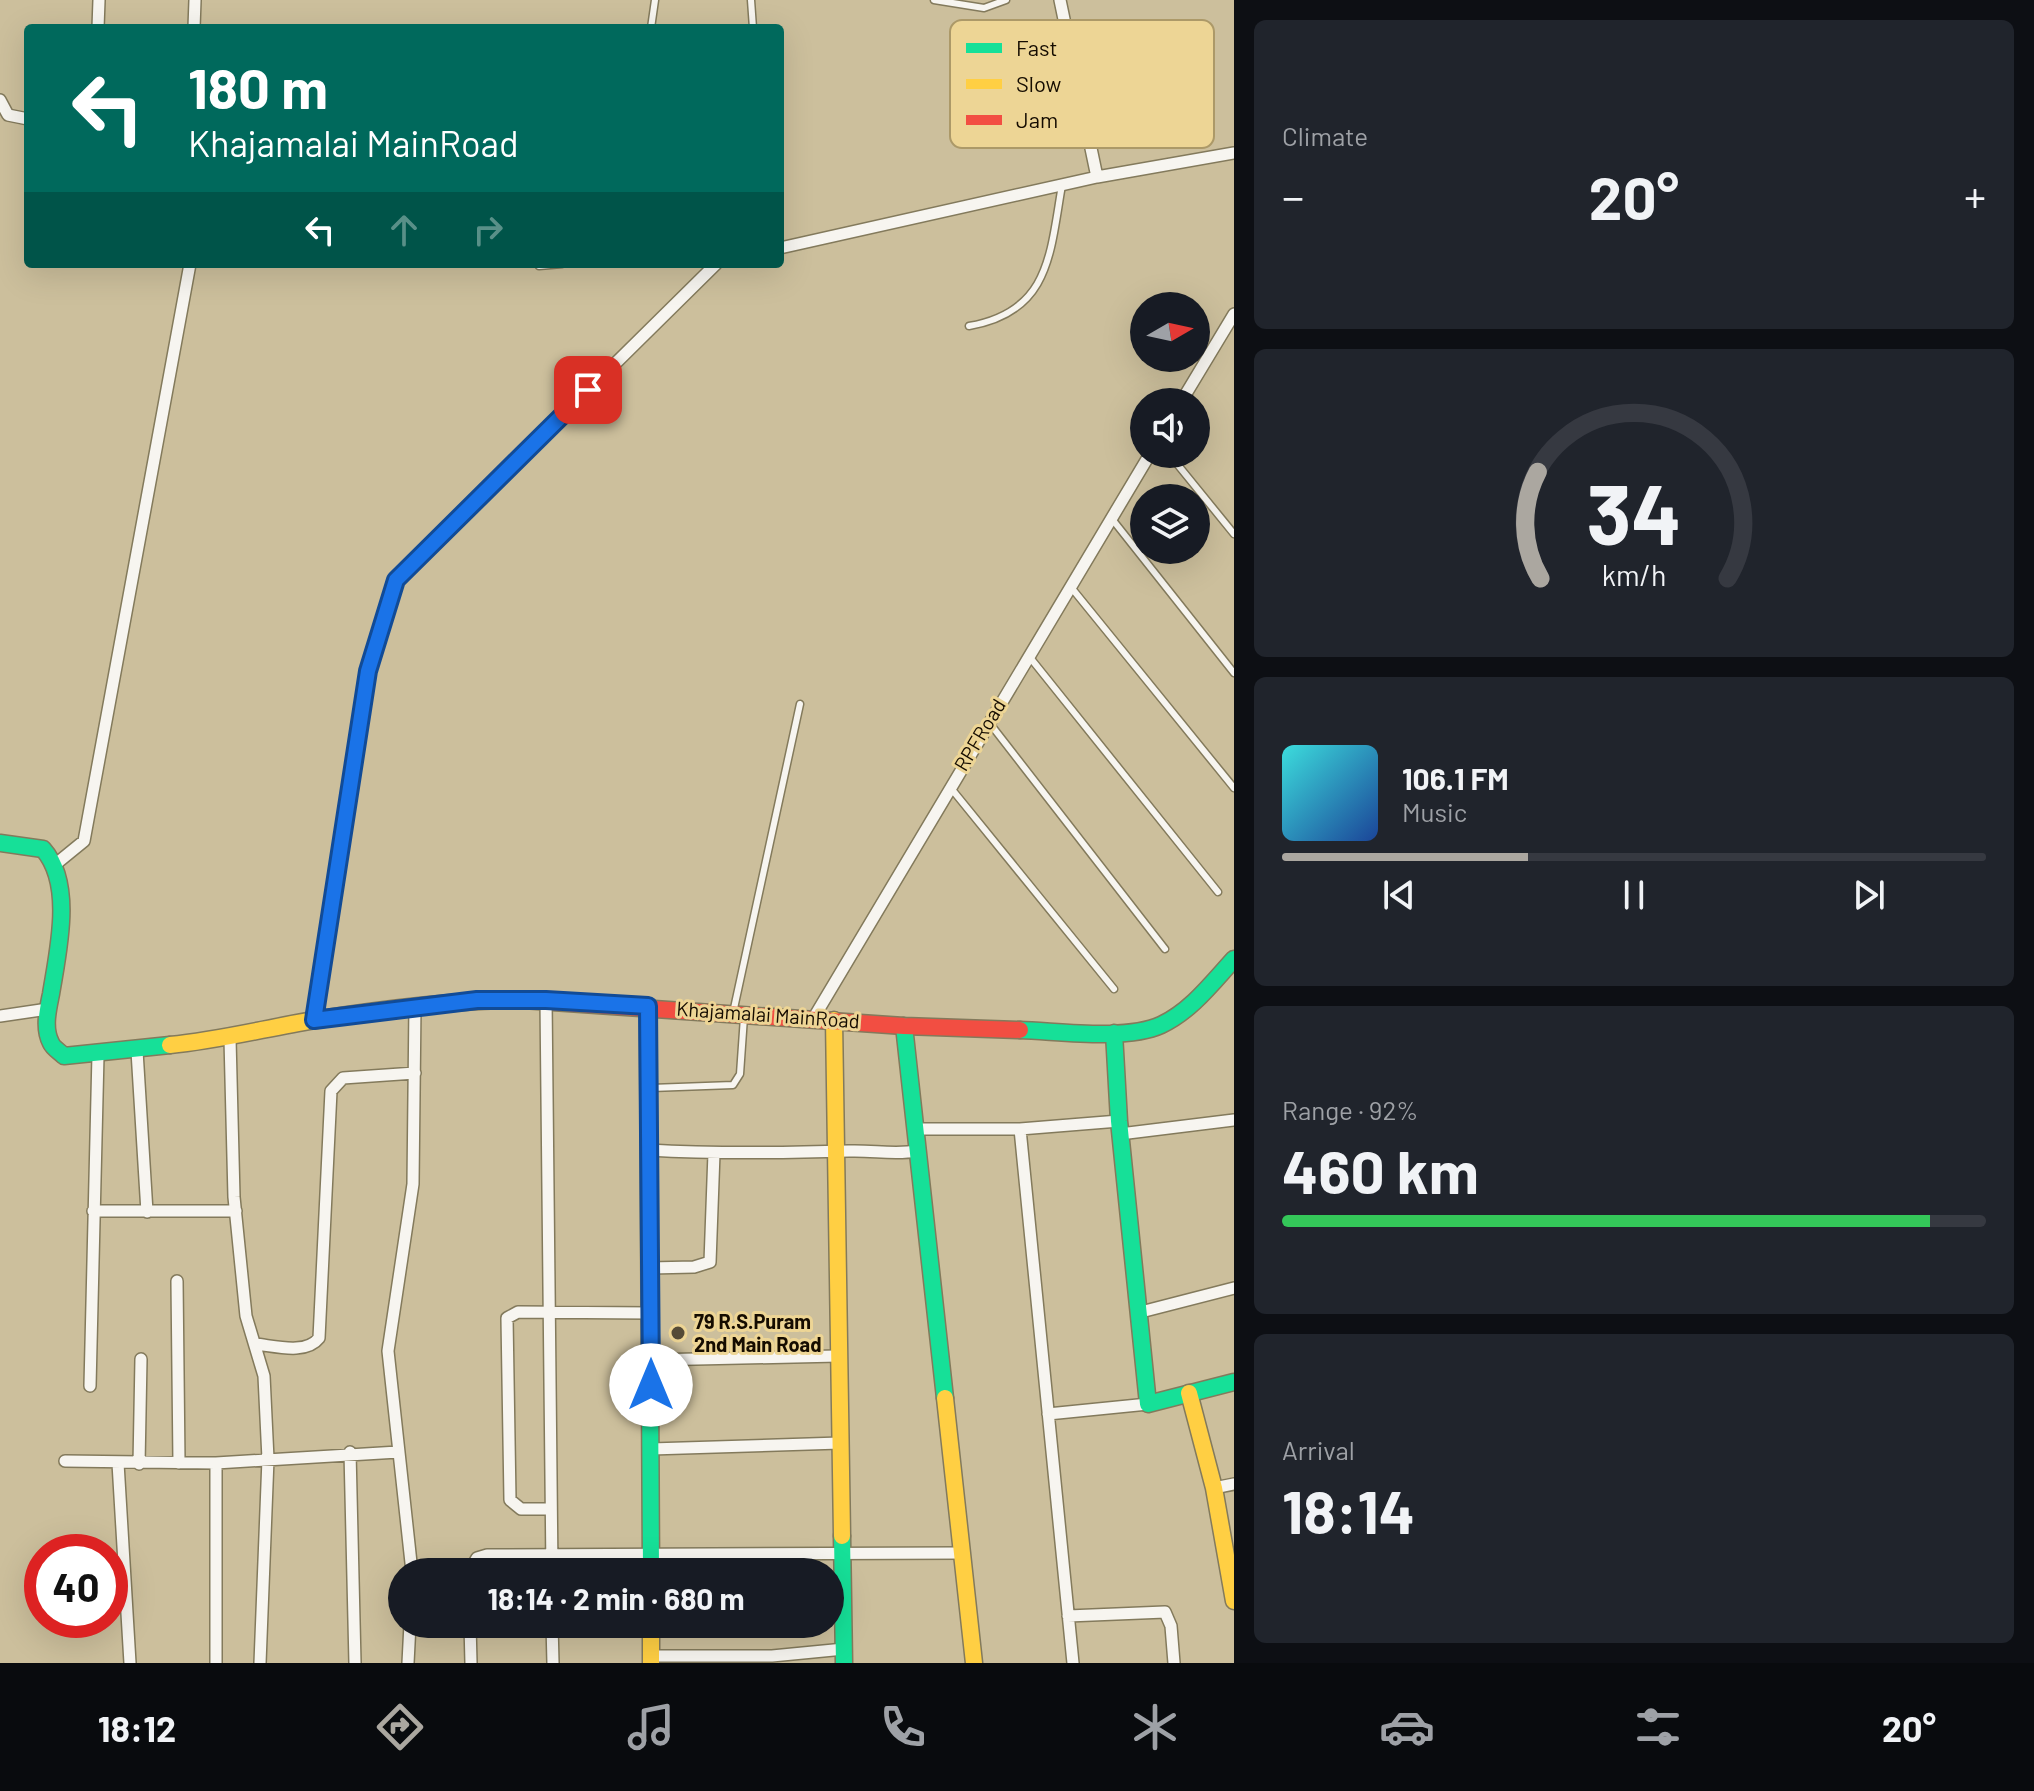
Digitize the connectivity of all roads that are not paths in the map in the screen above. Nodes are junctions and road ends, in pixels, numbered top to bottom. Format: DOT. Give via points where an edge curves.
graph roads {
  1 [pos="99,0"];
  2 [pos="195,0"];
  3 [pos="655,0"];
  4 [pos="751,0"];
  5 [pos="934,0"];
  6 [pos="1006,0"];
  7 [pos="1060,0"];
  8 [pos="1064,20"];
  9 [pos="98,24"];
  10 [pos="194,24"];
  11 [pos="652,24"];
  12 [pos="753,24"];
  13 [pos="0,100"];
  14 [pos="24,118"];
  15 [pos="1091,148"];
  16 [pos="1234,153"];
  17 [pos="1097,177"];
  18 [pos="1062,185"];
  19 [pos="784,247"];
  20 [pos="189,268"];
  21 [pos="712,268"];
  22 [pos="1234,314"];
  23 [pos="969,326"];
  24 [pos="1189,388"];
  25 [pos="1141,468"];
  26 [pos="1180,468"];
  27 [pos="1111,518"];
  28 [pos="1234,534"];
  29 [pos="1070,586"];
  30 [pos="1028,655"];
  31 [pos="1234,673"];
  32 [pos="800,704"];
  33 [pos="988,721"];
  34 [pos="949,786"];
  35 [pos="1234,788"];
  36 [pos="0,843"];
  37 [pos="57,863"];
  38 [pos="1218,892"];
  39 [pos="1165,949"];
  40 [pos="1234,959"];
  41 [pos="1114,989"];
  42 [pos="546,1000"];
  43 [pos="415,1005"];
  44 [pos="648,1006"];
  45 [pos="48,1009"];
  46 [pos="739,1013"];
  47 [pos="0,1016"];
  48 [pos="813,1019"];
  49 [pos="314,1020"];
  50 [pos="834,1020"];
  51 [pos="904,1026"];
  52 [pos="1114,1033"];
  53 [pos="230,1039"];
  54 [pos="137,1051"];
  55 [pos="98,1055"];
  56 [pos="415,1073"];
  57 [pos="648,1088"];
  58 [pos="1234,1120"];
  59 [pos="1119,1127"];
  60 [pos="915,1129"];
  61 [pos="1020,1129"];
  62 [pos="649,1150"];
  63 [pos="917,1151"];
  64 [pos="836,1152"];
  65 [pos="714,1153"];
  66 [pos="93,1211"];
  67 [pos="236,1211"];
  68 [pos="147,1212"];
  69 [pos="650,1268"];
  70 [pos="177,1281"];
  71 [pos="1234,1288"];
  72 [pos="550,1312"];
  73 [pos="650,1313"];
  74 [pos="1137,1313"];
  75 [pos="255,1344"];
  76 [pos="838,1356"];
  77 [pos="141,1359"];
  78 [pos="651,1360"];
  79 [pos="1234,1382"];
  80 [pos="90,1386"];
  81 [pos="1189,1393"];
  82 [pos="1148,1404"];
  83 [pos="1048,1414"];
  84 [pos="840,1443"];
  85 [pos="651,1449"];
  86 [pos="350,1452"];
  87 [pos="398,1452"];
  88 [pos="268,1459"];
  89 [pos="65,1461"];
  90 [pos="118,1463"];
  91 [pos="179,1463"];
  92 [pos="216,1463"];
  93 [pos="139,1464"];
  94 [pos="1234,1484"];
  95 [pos="1214,1488"];
  96 [pos="550,1509"];
  97 [pos="552,1553"];
  98 [pos="841,1553"];
  99 [pos="962,1553"];
  100 [pos="410,1558"];
  101 [pos="477,1558"];
  102 [pos="552,1558"];
  103 [pos="602,1558"];
  104 [pos="651,1558"];
  105 [pos="746,1558"];
  106 [pos="1234,1601"];
  107 [pos="1068,1616"];
  108 [pos="409,1638"];
  109 [pos="470,1638"];
  110 [pos="552,1638"];
  111 [pos="651,1638"];
  112 [pos="844,1656"];
  113 [pos="651,1660"];
  114 [pos="130,1663"];
  115 [pos="216,1663"];
  116 [pos="260,1663"];
  117 [pos="355,1663"];
  118 [pos="408,1663"];
  119 [pos="471,1663"];
  120 [pos="553,1663"];
  121 [pos="974,1663"];
  122 [pos="1073,1663"];
  123 [pos="1174,1663"];
  1 -- 9 [label="street"];
  2 -- 10 [label="street"];
  3 -- 11 [label="lane"];
  4 -- 12 [label="lane"];
  5 -- 6 [label="lane" via="984,8"];
  7 -- 8 [label="street"];
  13 -- 14 [label="street" via="8,115"];
  15 -- 17 [label="street"];
  16 -- 17 [label="street"];
  17 -- 18 [label="street"];
  18 -- 19 [label="street"];
  18 -- 23 [label="lane" via="1052,247 1028,297 1011,315"];
  20 -- 37 [label="street" via="84,841"];
  21 -- 49 [label="street" via="396,580 368,671"];
  22 -- 24 [label="street"];
  25 -- 27 [label="street, RPFRoad"];
  26 -- 28 [label="lane"];
  27 -- 29 [label="street, RPFRoad"];
  27 -- 31 [label="lane"];
  29 -- 30 [label="street, RPFRoad"];
  29 -- 35 [label="lane"];
  30 -- 33 [label="street, RPFRoad"];
  30 -- 38 [label="lane"];
  32 -- 46 [label="lane"];
  33 -- 34 [label="street, RPFRoad"];
  33 -- 39 [label="lane"];
  34 -- 41 [label="lane"];
  34 -- 48 [label="street, RPFRoad"];
  36 -- 37 [label="street" via="43,849"];
  37 -- 45 [label="street, Khajamalai MainRoad" via="61,896"];
  40 -- 52 [label="street, Khajamalai MainRoad" via="1190,1006 1159,1026"];
  42 -- 43 [label="street, Khajamalai MainRoad"];
  42 -- 44 [label="street, Khajamalai MainRoad"];
  42 -- 72 [label="street"];
  43 -- 49 [label="street, Khajamalai MainRoad"];
  43 -- 56 [label="street"];
  44 -- 46 [label="street, Khajamalai MainRoad"];
  44 -- 57 [label="street"];
  45 -- 47 [label="street"];
  45 -- 55 [label="street, Khajamalai MainRoad" via="51,1044 64,1056"];
  46 -- 48 [label="street, Khajamalai MainRoad"];
  46 -- 57 [label="lane" via="740,1074 733,1085"];
  48 -- 50 [label="street, Khajamalai MainRoad"];
  49 -- 53 [label="street, Khajamalai MainRoad"];
  50 -- 51 [label="street, Khajamalai MainRoad"];
  50 -- 64 [label="street"];
  51 -- 52 [label="street, Khajamalai MainRoad"];
  51 -- 60 [label="street"];
  52 -- 59 [label="street"];
  53 -- 54 [label="street, Khajamalai MainRoad"];
  53 -- 67 [label="street"];
  54 -- 55 [label="street, Khajamalai MainRoad"];
  54 -- 68 [label="street"];
  55 -- 66 [label="street"];
  56 -- 75 [label="street" via="343,1078 331,1091 319,1338 305,1348"];
  56 -- 87 [label="street" via="413,1184 388,1351"];
  57 -- 62 [label="street"];
  58 -- 59 [label="street"];
  59 -- 61 [label="street"];
  59 -- 74 [label="street"];
  60 -- 61 [label="street"];
  60 -- 63 [label="street"];
  61 -- 83 [label="street"];
  62 -- 65 [label="street"];
  62 -- 69 [label="street"];
  63 -- 64 [label="street"];
  63 -- 99 [label="street"];
  64 -- 65 [label="street"];
  64 -- 76 [label="street"];
  65 -- 69 [label="street" via="710,1262"];
  66 -- 68 [label="street"];
  66 -- 80 [label="street"];
  67 -- 68 [label="street"];
  67 -- 75 [label="street" via="246,1316"];
  69 -- 73 [label="street"];
  70 -- 91 [label="street"];
  71 -- 74 [label="street"];
  72 -- 73 [label="street"];
  72 -- 96 [label="street"];
  72 -- 96 [label="street" via="512,1313 507,1325 510,1500 521,1509"];
  73 -- 78 [label="street"];
  74 -- 82 [label="street"];
  75 -- 88 [label="street" via="264,1376"];
  76 -- 78 [label="street"];
  76 -- 84 [label="street"];
  77 -- 93 [label="street"];
  78 -- 85 [label="street"];
  79 -- 81 [label="street"];
  81 -- 82 [label="street"];
  81 -- 95 [label="street"];
  82 -- 83 [label="street"];
  83 -- 107 [label="street"];
  84 -- 85 [label="street"];
  84 -- 98 [label="street"];
  85 -- 104 [label="street"];
  86 -- 87 [label="street"];
  86 -- 88 [label="street"];
  86 -- 117 [label="street"];
  87 -- 100 [label="street"];
  88 -- 92 [label="street"];
  88 -- 116 [label="street"];
  89 -- 90 [label="street"];
  90 -- 93 [label="street"];
  90 -- 114 [label="street"];
  91 -- 92 [label="street"];
  91 -- 93 [label="street"];
  92 -- 115 [label="street"];
  94 -- 95 [label="street"];
  95 -- 106 [label="street"];
  96 -- 97 [label="street"];
  97 -- 101 [label="street"];
  97 -- 102 [label="street"];
  97 -- 103 [label="street"];
  98 -- 99 [label="street"];
  98 -- 105 [label="street"];
  98 -- 112 [label="street"];
  99 -- 121 [label="street"];
  107 -- 122 [label="street"];
  107 -- 123 [label="street" via="1165,1612"];
  108 -- 118 [label="street"];
  109 -- 119 [label="street"];
  110 -- 120 [label="street"];
  111 -- 113 [label="street"];
  112 -- 113 [label="street"];
}
